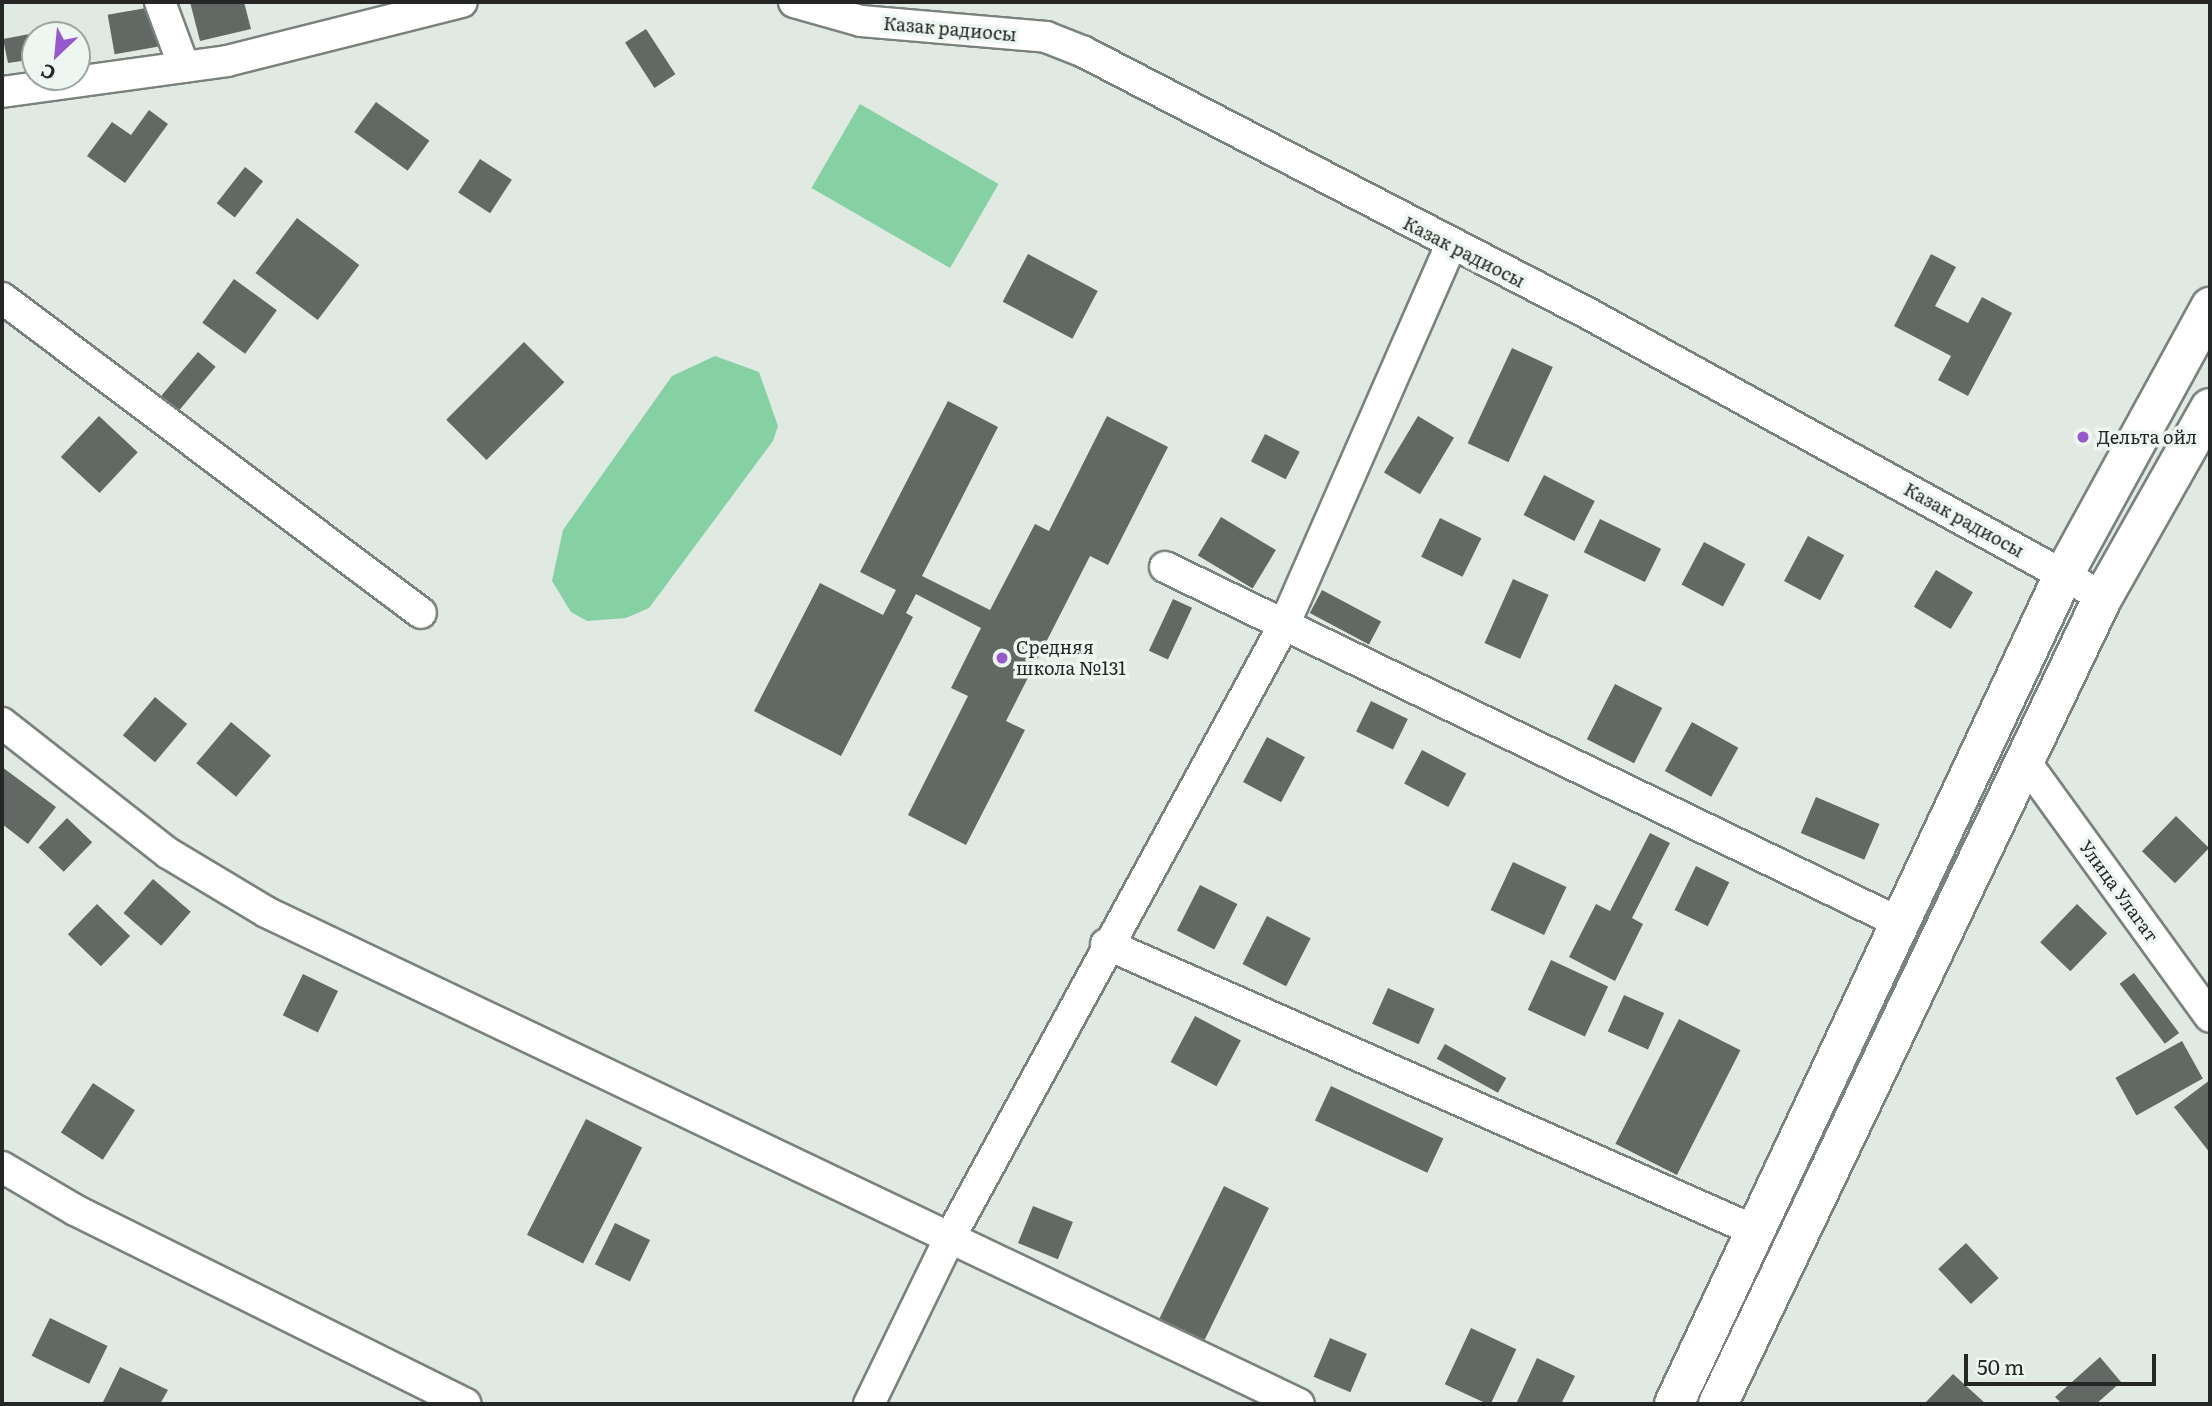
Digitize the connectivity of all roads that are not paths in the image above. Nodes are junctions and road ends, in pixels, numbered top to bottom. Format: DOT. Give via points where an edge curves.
graph roads {
  1 [pos="160,2"];
  2 [pos="461,2"];
  3 [pos="794,2"];
  4 [pos="184,67"];
  5 [pos="2,93"];
  6 [pos="1451,245"];
  7 [pos="2,298"];
  8 [pos="2210,307"];
  9 [pos="2210,408"];
  10 [pos="1165,567"];
  11 [pos="2063,576"];
  12 [pos="2103,597"];
  13 [pos="421,613"];
  14 [pos="1285,623"];
  15 [pos="2,723"];
  16 [pos="2027,764"];
  17 [pos="1898,922"];
  18 [pos="1106,944"];
  19 [pos="2210,1017"];
  20 [pos="2,1167"];
  21 [pos="1751,1229"];
  22 [pos="948,1241"];
  23 [pos="1697,1355"];
  24 [pos="1726,1388"];
  25 [pos="464,1404"];
  26 [pos="869,1404"];
  27 [pos="1299,1404"];
  28 [pos="1674,1404"];
  1 -- 4 [label="street"];
  2 -- 4 [label="street"];
  3 -- 6 [label="street, Казак радиосы" via="861,22 1046,37"];
  4 -- 5 [label="street"];
  6 -- 11 [label="street, Казак радиосы" via="1667,356"];
  6 -- 14 [label="street"];
  7 -- 13 [label="street"];
  8 -- 11 [label="main road"];
  9 -- 12 [label="main road"];
  10 -- 14 [label="street"];
  11 -- 12 [label="street, Казак радиосы"];
  11 -- 17 [label="main road"];
  12 -- 16 [label="main road"];
  14 -- 17 [label="street"];
  14 -- 18 [label="street"];
  15 -- 22 [label="street" via="168,853 235,896"];
  16 -- 19 [label="street, Улица Улагат"];
  16 -- 24 [label="main road" via="1937,938"];
  17 -- 21 [label="main road"];
  18 -- 21 [label="street"];
  18 -- 22 [label="street"];
  20 -- 25 [label="street" via="75,1210"];
  21 -- 23 [label="main road"];
  22 -- 26 [label="street"];
  22 -- 27 [label="street"];
  23 -- 24 [label="main road"];
  23 -- 28 [label="main road"];
}
